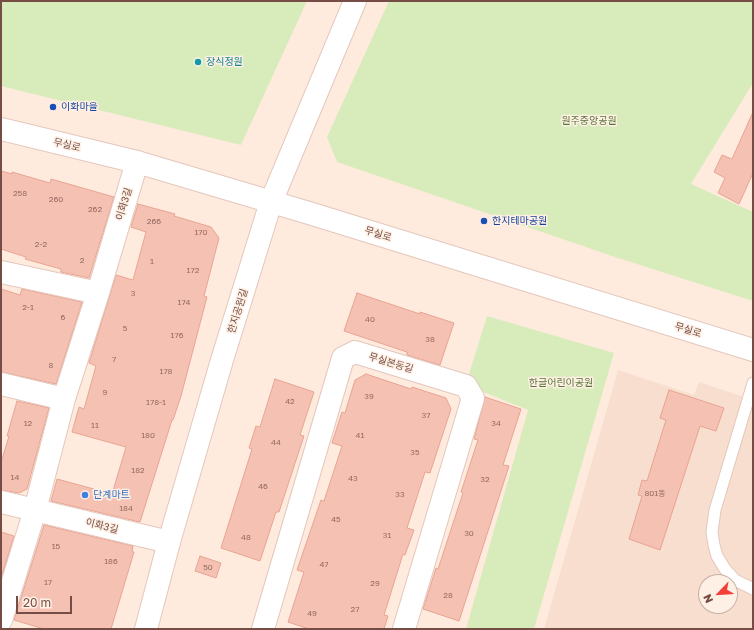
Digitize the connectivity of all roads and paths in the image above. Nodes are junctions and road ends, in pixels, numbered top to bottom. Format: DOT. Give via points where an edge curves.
graph roads {
  1 [pos="355,1"];
  2 [pos="1,129"];
  3 [pos="137,162"];
  4 [pos="271,202"];
  5 [pos="1,272"];
  6 [pos="98,293"];
  7 [pos="753,350"];
  8 [pos="753,383"];
  9 [pos="1,384"];
  10 [pos="64,399"];
  11 [pos="1,502"];
  12 [pos="34,510"];
  13 [pos="169,542"];
  14 [pos="753,590"];
  15 [pos="1,620"];
  16 [pos="146,629"];
  17 [pos="263,629"];
  18 [pos="404,629"];
  1 -- 4 [label="street, 한지공원길"];
  2 -- 3 [label="street, 무실로"];
  3 -- 4 [label="street, 무실로"];
  3 -- 6 [label="street, 이화3길"];
  4 -- 7 [label="street, 무실로"];
  4 -- 13 [label="street, 한지공원길"];
  5 -- 6 [label="street"];
  6 -- 10 [label="street, 이화3길"];
  8 -- 14 [label="lane" via="715,510 712,532 714,545 725,569 735,580"];
  9 -- 10 [label="street"];
  10 -- 12 [label="street, 이화3길"];
  11 -- 12 [label="street, 이화3길"];
  12 -- 13 [label="street, 이화3길"];
  12 -- 15 [label="street, 이화3길"];
  13 -- 16 [label="street, 한지공원길"];
  17 -- 18 [label="street, 무실본동길" via="343,358 355,352 466,386 473,398"];
}
